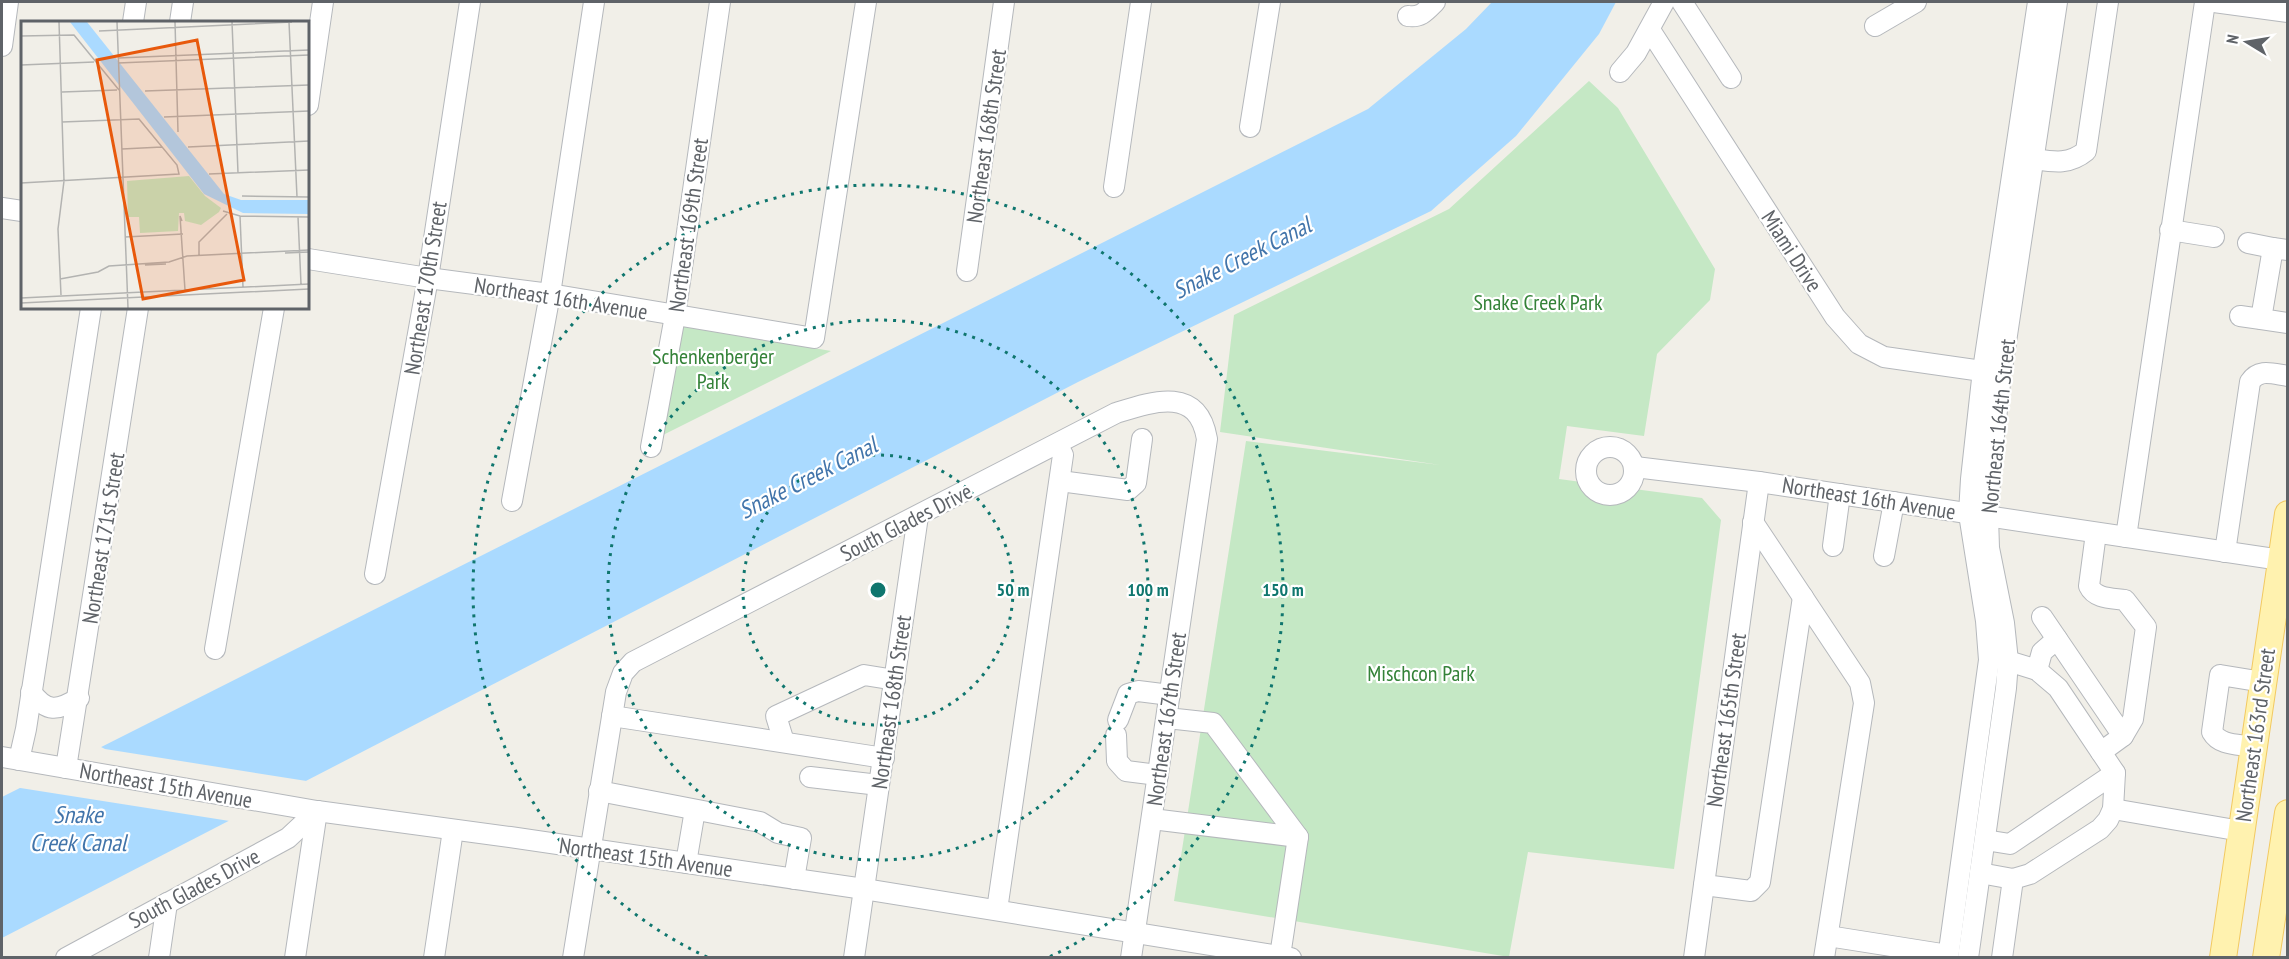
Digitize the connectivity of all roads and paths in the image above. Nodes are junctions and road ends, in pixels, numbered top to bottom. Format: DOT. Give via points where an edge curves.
graph roads {
  1 [pos="8,2"];
  2 [pos="136,2"];
  3 [pos="183,2"];
  4 [pos="323,2"];
  5 [pos="470,2"];
  6 [pos="594,2"];
  7 [pos="720,2"];
  8 [pos="866,2"];
  9 [pos="1004,2"];
  10 [pos="1141,2"];
  11 [pos="1270,2"];
  12 [pos="1435,2"];
  13 [pos="1664,2"];
  14 [pos="1682,2"];
  15 [pos="1916,2"];
  16 [pos="2038,2"];
  17 [pos="2057,2"];
  18 [pos="2108,2"];
  19 [pos="2205,2"];
  20 [pos="2214,2"];
  21 [pos="2288,12"];
  22 [pos="1408,16"];
  23 [pos="133,21"];
  24 [pos="180,21"];
  25 [pos="1875,26"];
  26 [pos="1650,30"];
  27 [pos="2,46"];
  28 [pos="1620,72"];
  29 [pos="1731,78"];
  30 [pos="309,98"];
  31 [pos="1250,127"];
  32 [pos="2034,159"];
  33 [pos="1114,187"];
  34 [pos="2,208"];
  35 [pos="21,211"];
  36 [pos="2170,230"];
  37 [pos="2214,237"];
  38 [pos="2248,243"];
  39 [pos="2280,249"];
  40 [pos="309,259"];
  41 [pos="967,271"];
  42 [pos="428,278"];
  43 [pos="550,294"];
  44 [pos="91,309"];
  45 [pos="138,309"];
  46 [pos="274,309"];
  47 [pos="675,316"];
  48 [pos="2240,316"];
  49 [pos="2262,319"];
  50 [pos="2288,323"];
  51 [pos="1992,373"];
  52 [pos="2288,376"];
  53 [pos="1197,411"];
  54 [pos="1142,439"];
  55 [pos="1057,444"];
  56 [pos="651,447"];
  57 [pos="1635,467"];
  58 [pos="1059,480"];
  59 [pos="1759,482"];
  60 [pos="1840,494"];
  61 [pos="512,501"];
  62 [pos="1894,502"];
  63 [pos="2288,513"];
  64 [pos="1978,515"];
  65 [pos="918,516"];
  66 [pos="1753,522"];
  67 [pos="2096,533"];
  68 [pos="2126,537"];
  69 [pos="1833,546"];
  70 [pos="2225,552"];
  71 [pos="1884,556"];
  72 [pos="2284,563"];
  73 [pos="375,574"];
  74 [pos="1803,597"];
  75 [pos="2042,617"];
  76 [pos="2057,639"];
  77 [pos="215,649"];
  78 [pos="2008,661"];
  79 [pos="2037,670"];
  80 [pos="895,680"];
  81 [pos="2263,682"];
  82 [pos="32,692"];
  83 [pos="1170,695"];
  84 [pos="78,698"];
  85 [pos="612,716"];
  86 [pos="1167,718"];
  87 [pos="2123,736"];
  88 [pos="784,742"];
  89 [pos="2253,747"];
  90 [pos="2101,752"];
  91 [pos="884,758"];
  92 [pos="10,759"];
  93 [pos="62,761"];
  94 [pos="2115,773"];
  95 [pos="1158,775"];
  96 [pos="810,777"];
  97 [pos="879,785"];
  98 [pos="599,791"];
  99 [pos="2113,809"];
  100 [pos="695,810"];
  101 [pos="317,811"];
  102 [pos="2288,813"];
  103 [pos="1152,819"];
  104 [pos="453,830"];
  105 [pos="2241,831"];
  106 [pos="1298,837"];
  107 [pos="1984,840"];
  108 [pos="589,849"];
  109 [pos="686,863"];
  110 [pos="1980,873"];
  111 [pos="794,879"];
  112 [pos="2013,879"];
  113 [pos="1704,885"];
  114 [pos="864,889"];
  115 [pos="167,903"];
  116 [pos="997,910"];
  117 [pos="1135,932"];
  118 [pos="1828,936"];
  119 [pos="1955,956"];
  120 [pos="66,957"];
  121 [pos="159,957"];
  122 [pos="295,957"];
  123 [pos="434,957"];
  124 [pos="573,957"];
  125 [pos="854,957"];
  126 [pos="1131,957"];
  127 [pos="1286,957"];
  128 [pos="1694,957"];
  129 [pos="1824,957"];
  130 [pos="2002,957"];
  131 [pos="2223,957"];
  132 [pos="2266,957"];
  1 -- 27 [label="street"];
  2 -- 23 [label="street"];
  3 -- 24 [label="street"];
  4 -- 30 [label="street"];
  5 -- 42 [label="street, Northeast 170th Street"];
  6 -- 43 [label="street"];
  7 -- 47 [label="street, Northeast 169th Street"];
  8 -- 47 [label="street, Northeast 16th Avenue" via="814,338"];
  9 -- 41 [label="street, Northeast 168th Street"];
  10 -- 33 [label="street"];
  11 -- 31 [label="street"];
  12 -- 22 [label="street" via="1424,14"];
  13 -- 26 [label="street"];
  14 -- 29 [label="street"];
  15 -- 25 [label="street"];
  16 -- 51 [label="street, Northeast 164th Street"];
  17 -- 32 [label="street, Northeast 164th Street"];
  18 -- 32 [label="street" via="2086,151 2066,162"];
  19 -- 36 [label="street"];
  20 -- 21 [label="street"];
  26 -- 28 [label="street"];
  26 -- 51 [label="street, Miami Drive" via="1834,317 1853,338 1884,357"];
  32 -- 51 [label="street, Northeast 164th Street"];
  34 -- 35 [label="street"];
  36 -- 37 [label="street"];
  36 -- 68 [label="street"];
  38 -- 39 [label="street"];
  39 -- 49 [label="street"];
  40 -- 42 [label="street, Northeast 16th Avenue"];
  42 -- 43 [label="street, Northeast 16th Avenue"];
  42 -- 73 [label="street, Northeast 170th Street"];
  43 -- 47 [label="street, Northeast 16th Avenue"];
  43 -- 61 [label="street"];
  44 -- 82 [label="street, Northeast 171st Street"];
  45 -- 84 [label="street, Northeast 171st Street"];
  46 -- 77 [label="street"];
  47 -- 56 [label="street, Northeast 169th Street"];
  48 -- 49 [label="street"];
  49 -- 50 [label="street"];
  51 -- 64 [label="street, Northeast 164th Street" via="1991,462"];
  52 -- 70 [label="street" via="2261,372 2250,382"];
  53 -- 55 [label="street, South Glades Drive" via="1187,404 1164,401 1140,405"];
  53 -- 83 [label="street, Northeast 167th Street" via="1205,424 1207,439"];
  54 -- 58 [label="street" via="1136,483 1128,490"];
  55 -- 58 [label="street" via="1063,455"];
  55 -- 65 [label="street, South Glades Drive"];
  57 -- 59 [label="street, Northeast 16th Avenue"];
  58 -- 116 [label="street"];
  59 -- 60 [label="street, Northeast 16th Avenue"];
  59 -- 66 [label="street, Northeast 165th Street"];
  60 -- 62 [label="street, Northeast 16th Avenue"];
  60 -- 69 [label="street"];
  62 -- 64 [label="street, Northeast 16th Avenue"];
  62 -- 71 [label="street"];
  63 -- 72 [label="main road, Northeast 163rd Street"];
  64 -- 67 [label="street, Northeast 16th Avenue"];
  64 -- 78 [label="street, Northeast 164th Street" via="1989,548"];
  64 -- 119 [label="street, Northeast 164th Street" via="1989,660"];
  65 -- 80 [label="street, Northeast 168th Street"];
  65 -- 85 [label="street, South Glades Drive" via="633,662 623,673"];
  66 -- 74 [label="street"];
  66 -- 113 [label="street, Northeast 165th Street"];
  67 -- 68 [label="street, Northeast 16th Avenue"];
  67 -- 87 [label="street" via="2091,592 2125,600 2146,627 2133,720"];
  68 -- 70 [label="street, Northeast 16th Avenue"];
  70 -- 72 [label="street, Northeast 16th Avenue"];
  72 -- 81 [label="main road, Northeast 163rd Street"];
  74 -- 113 [label="street" via="1760,882 1751,891"];
  74 -- 118 [label="street" via="1860,682 1864,703"];
  75 -- 76 [label="street"];
  76 -- 79 [label="street" via="2042,652"];
  76 -- 87 [label="street"];
  78 -- 79 [label="street"];
  78 -- 107 [label="street, Northeast 164th Street"];
  79 -- 90 [label="street" via="2058,688"];
  80 -- 88 [label="street" via="864,675 776,716"];
  80 -- 91 [label="street, Northeast 168th Street"];
  81 -- 89 [label="main road, Northeast 163rd Street"];
  81 -- 89 [label="street" via="2220,675 2212,732 2221,742"];
  82 -- 84 [label="street" via="39,703 54,708"];
  82 -- 92 [label="street, Northeast 171st Street"];
  83 -- 86 [label="street, Northeast 167th Street"];
  83 -- 95 [label="street" via="1138,691 1128,694 1117,728 1117,761 1126,771"];
  84 -- 93 [label="street, Northeast 171st Street"];
  85 -- 88 [label="street"];
  85 -- 98 [label="street"];
  86 -- 95 [label="street, Northeast 167th Street"];
  86 -- 106 [label="street" via="1213,723"];
  87 -- 90 [label="street"];
  88 -- 91 [label="street"];
  89 -- 105 [label="main road, Northeast 163rd Street"];
  90 -- 94 [label="street"];
  91 -- 97 [label="street, Northeast 168th Street"];
  92 -- 93 [label="street, Northeast 15th Avenue"];
  93 -- 101 [label="street, Northeast 15th Avenue"];
  94 -- 99 [label="street"];
  94 -- 107 [label="street" via="2010,844"];
  95 -- 103 [label="street, Northeast 167th Street"];
  96 -- 97 [label="street"];
  97 -- 114 [label="street, Northeast 168th Street"];
  98 -- 100 [label="street"];
  98 -- 108 [label="street"];
  99 -- 105 [label="street"];
  99 -- 112 [label="street" via="2100,829 2030,874"];
  100 -- 109 [label="street"];
  100 -- 111 [label="street" via="760,822 778,834 801,837"];
  101 -- 104 [label="street, Northeast 15th Avenue"];
  101 -- 115 [label="street, South Glades Drive" via="288,838"];
  101 -- 122 [label="street"];
  102 -- 132 [label="main road, Northeast 163rd Street"];
  103 -- 106 [label="street"];
  103 -- 117 [label="street, Northeast 167th Street"];
  104 -- 108 [label="street, Northeast 15th Avenue"];
  104 -- 123 [label="street"];
  105 -- 131 [label="main road, Northeast 163rd Street"];
  106 -- 127 [label="street"];
  107 -- 110 [label="street, Northeast 164th Street"];
  108 -- 109 [label="street, Northeast 15th Avenue"];
  108 -- 124 [label="street"];
  109 -- 111 [label="street, Northeast 15th Avenue"];
  110 -- 112 [label="street"];
  110 -- 119 [label="street, Northeast 164th Street"];
  111 -- 114 [label="street, Northeast 15th Avenue"];
  112 -- 130 [label="street"];
  113 -- 128 [label="street, Northeast 165th Street"];
  114 -- 116 [label="street, Northeast 15th Avenue"];
  114 -- 125 [label="street, Northeast 168th Street"];
  115 -- 120 [label="street, South Glades Drive"];
  115 -- 121 [label="street"];
  116 -- 117 [label="street, Northeast 15th Avenue"];
  117 -- 126 [label="street, Northeast 167th Street"];
  117 -- 127 [label="street, Northeast 15th Avenue"];
  118 -- 119 [label="street"];
  118 -- 129 [label="street"];
}
